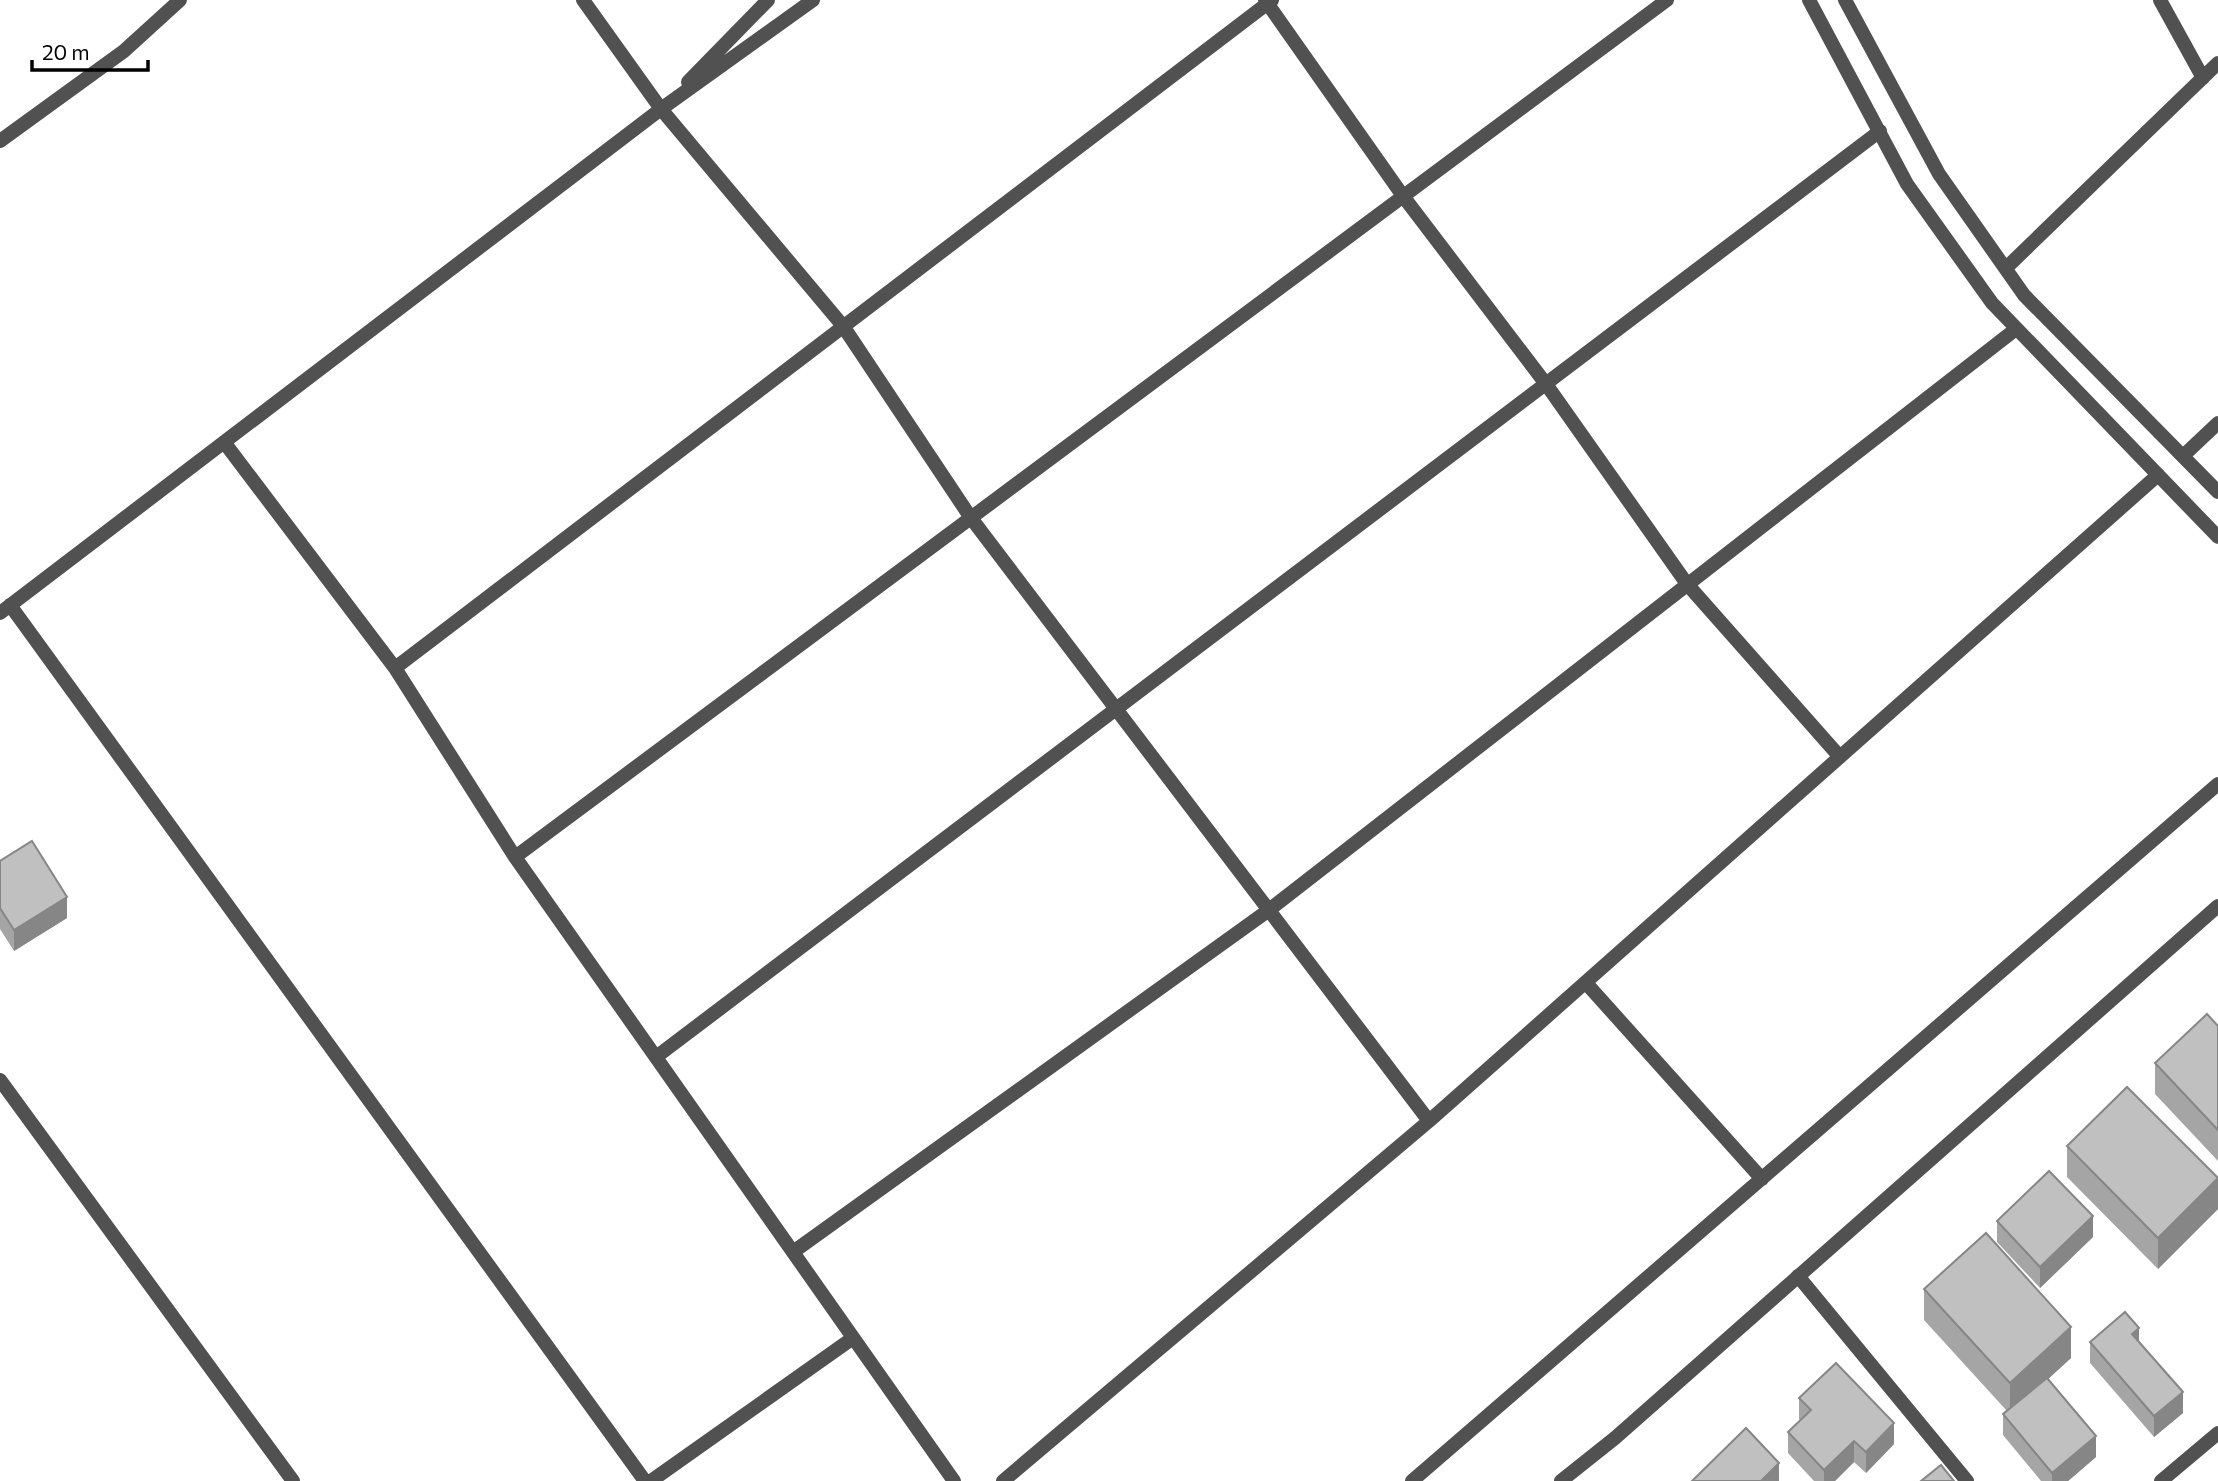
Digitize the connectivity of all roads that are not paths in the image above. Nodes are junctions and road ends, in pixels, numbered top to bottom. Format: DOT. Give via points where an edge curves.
graph roads {
  1 [pos="180,0"];
  2 [pos="583,0"];
  3 [pos="768,0"];
  4 [pos="813,0"];
  5 [pos="1667,0"];
  6 [pos="1809,0"];
  7 [pos="1845,0"];
  8 [pos="2160,0"];
  9 [pos="1268,1"];
  10 [pos="2218,63"];
  11 [pos="2203,78"];
  12 [pos="661,109"];
  13 [pos="1880,131"];
  14 [pos="0,141"];
  15 [pos="1403,196"];
  16 [pos="2006,268"];
  17 [pos="843,326"];
  18 [pos="2016,329"];
  19 [pos="1546,384"];
  20 [pos="2218,422"];
  21 [pos="224,442"];
  22 [pos="2183,456"];
  23 [pos="2158,475"];
  24 [pos="2218,492"];
  25 [pos="971,517"];
  26 [pos="2218,537"];
  27 [pos="1687,584"];
  28 [pos="5,609"];
  29 [pos="395,668"];
  30 [pos="1116,709"];
  31 [pos="1840,757"];
  32 [pos="2218,784"];
  33 [pos="515,857"];
  34 [pos="2218,906"];
  35 [pos="1269,910"];
  36 [pos="1586,983"];
  37 [pos="656,1058"];
  38 [pos="1,1084"];
  39 [pos="1429,1121"];
  40 [pos="1762,1179"];
  41 [pos="793,1252"];
  42 [pos="1798,1276"];
  43 [pos="853,1338"];
  44 [pos="2218,1433"];
  45 [pos="293,1481"];
  46 [pos="645,1481"];
  47 [pos="651,1481"];
  48 [pos="954,1481"];
  49 [pos="1003,1481"];
  50 [pos="1412,1481"];
  51 [pos="1561,1481"];
  52 [pos="1967,1481"];
  53 [pos="2161,1481"];
  1 -- 14 [label="street" via="124,51"];
  2 -- 12 [label="street"];
  3 -- 12 [label="street"];
  4 -- 12 [label="street"];
  5 -- 15 [label="street"];
  6 -- 13 [label="street"];
  7 -- 16 [label="street" via="1939,174"];
  8 -- 11 [label="street"];
  9 -- 15 [label="street"];
  9 -- 17 [label="street"];
  10 -- 11 [label="street"];
  11 -- 16 [label="street"];
  12 -- 17 [label="street"];
  12 -- 21 [label="street"];
  13 -- 18 [label="street" via="1908,184 1992,303"];
  13 -- 19 [label="street"];
  15 -- 19 [label="street"];
  15 -- 25 [label="street"];
  16 -- 22 [label="street" via="2024,295"];
  17 -- 25 [label="street"];
  17 -- 29 [label="street"];
  18 -- 23 [label="street"];
  18 -- 27 [label="street"];
  19 -- 27 [label="street"];
  19 -- 30 [label="street"];
  20 -- 22 [label="street"];
  21 -- 28 [label="street"];
  21 -- 29 [label="street"];
  22 -- 24 [label="street"];
  23 -- 26 [label="street"];
  23 -- 31 [label="street"];
  25 -- 30 [label="street"];
  25 -- 33 [label="street"];
  27 -- 31 [label="street"];
  27 -- 35 [label="street"];
  28 -- 46 [label="street"];
  29 -- 33 [label="street"];
  30 -- 35 [label="street"];
  30 -- 37 [label="street"];
  31 -- 36 [label="street"];
  32 -- 40 [label="street"];
  33 -- 37 [label="street"];
  34 -- 42 [label="street"];
  35 -- 39 [label="street"];
  35 -- 41 [label="street"];
  36 -- 39 [label="street"];
  36 -- 40 [label="street"];
  37 -- 41 [label="street"];
  38 -- 45 [label="street"];
  39 -- 49 [label="street"];
  40 -- 50 [label="street"];
  41 -- 43 [label="street"];
  42 -- 51 [label="street"];
  42 -- 52 [label="street"];
  43 -- 47 [label="street"];
  43 -- 48 [label="street"];
  44 -- 53 [label="street"];
}
